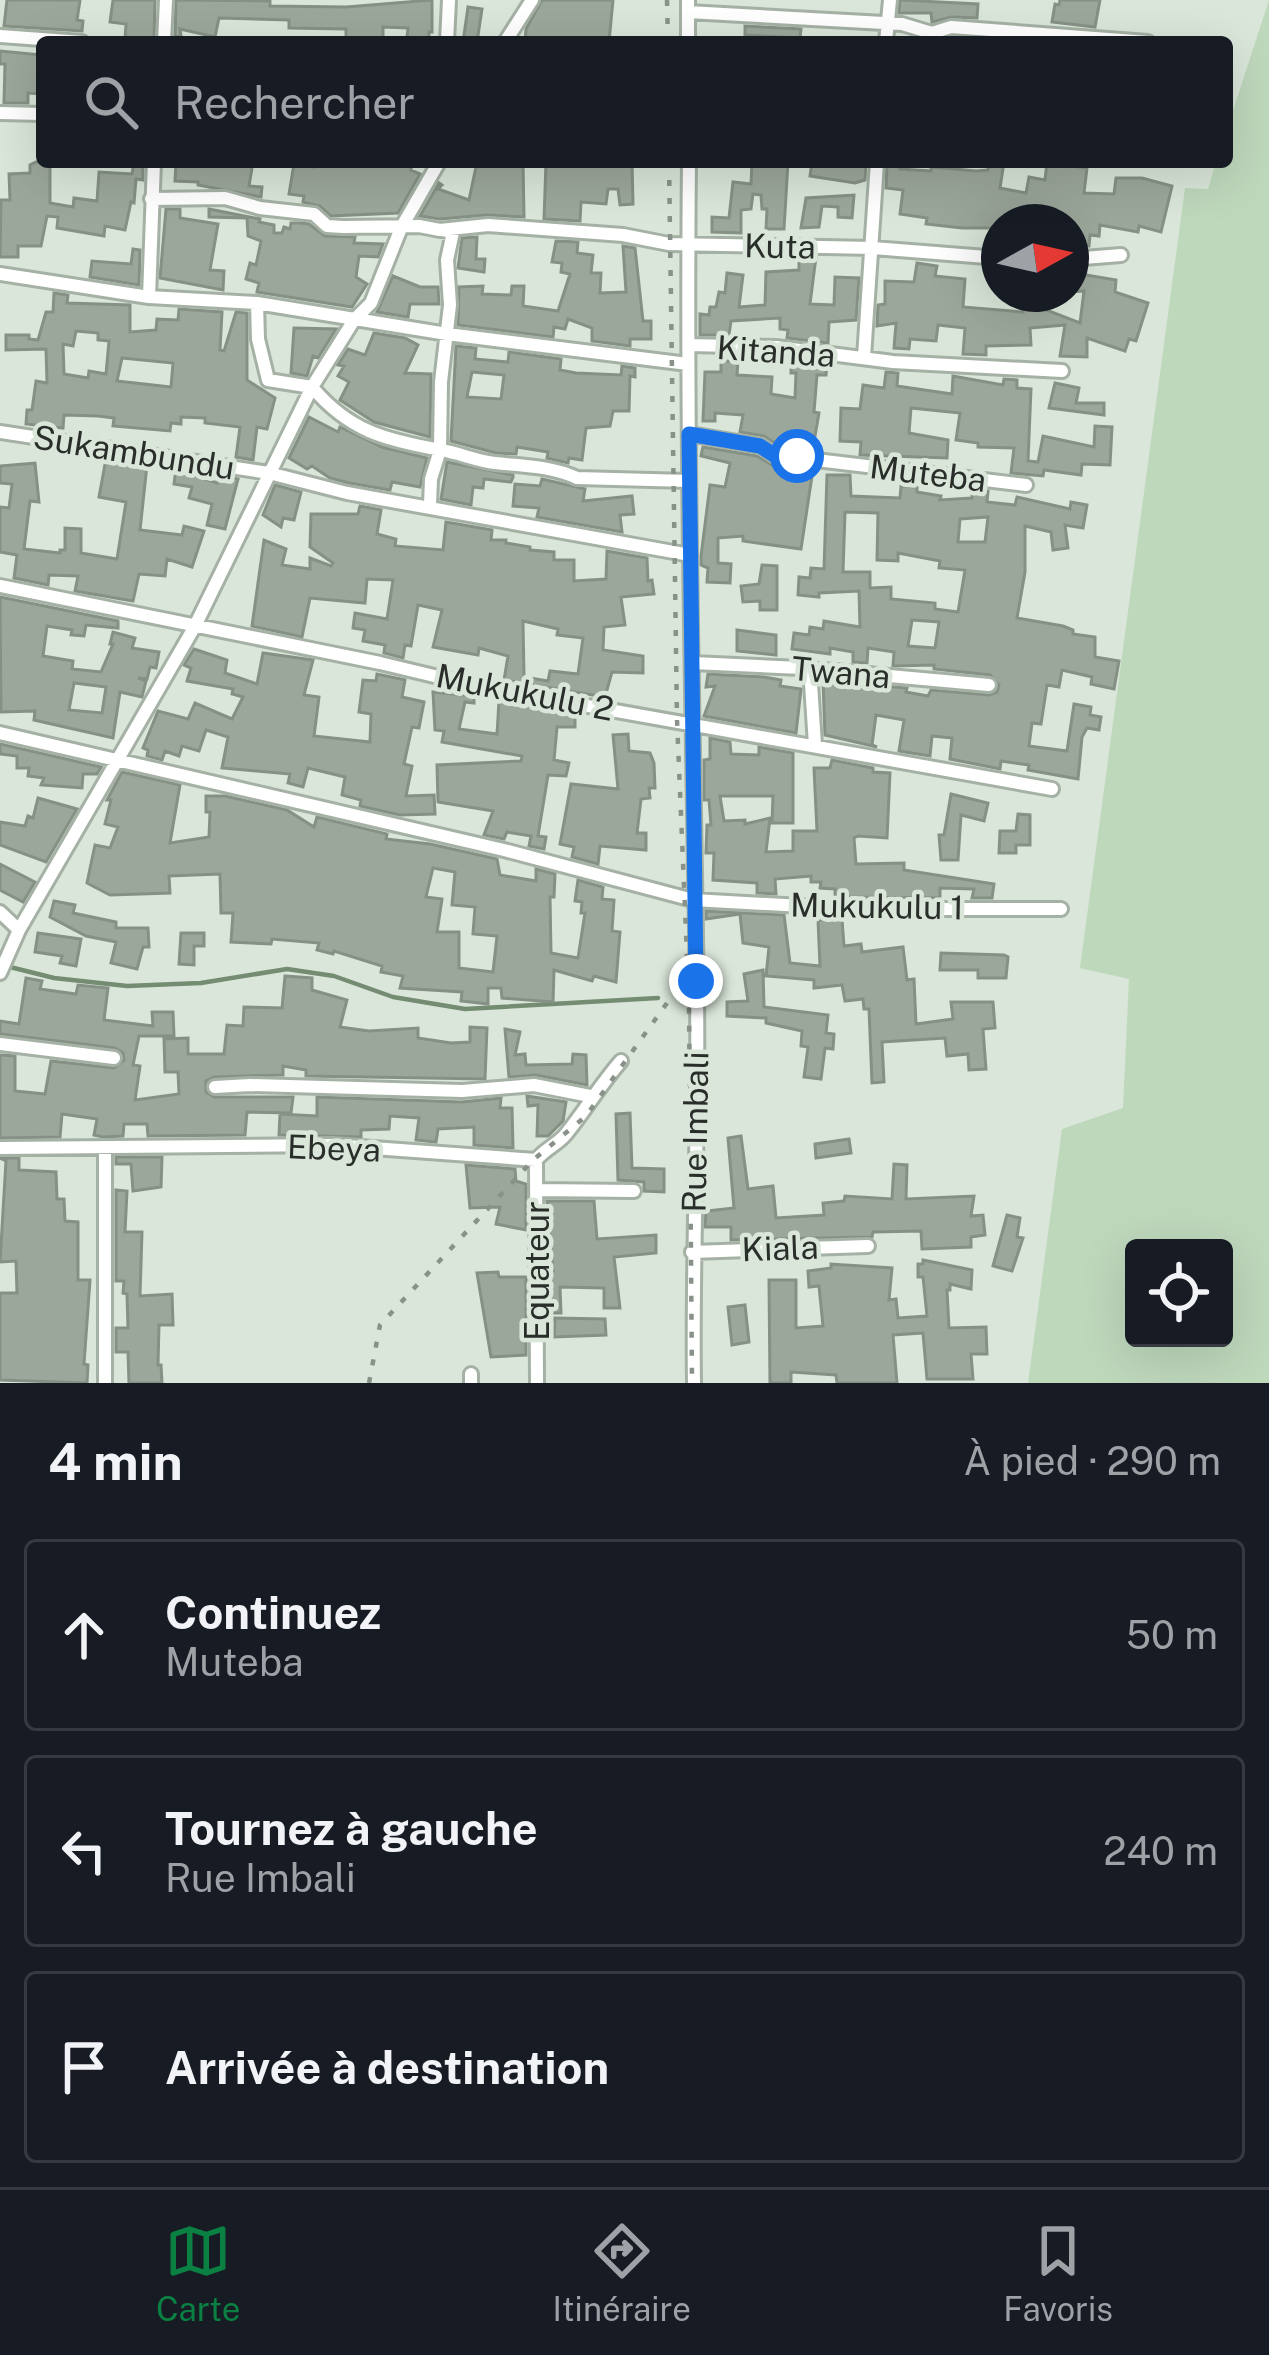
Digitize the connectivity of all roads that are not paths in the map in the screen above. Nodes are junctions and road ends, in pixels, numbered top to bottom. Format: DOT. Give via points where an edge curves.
graph roads {
  1 [pos="166,0"];
  2 [pos="448,0"];
  3 [pos="532,0"];
  4 [pos="890,0"];
  5 [pos="688,6"];
  6 [pos="887,23"];
  7 [pos="0,36"];
  8 [pos="164,36"];
  9 [pos="447,36"];
  10 [pos="510,36"];
  11 [pos="886,36"];
  12 [pos="1069,36"];
  13 [pos="36,39"];
  14 [pos="0,113"];
  15 [pos="36,114"];
  16 [pos="154,168"];
  17 [pos="435,168"];
  18 [pos="689,168"];
  19 [pos="877,168"];
  20 [pos="151,199"];
  21 [pos="400,228"];
  22 [pos="440,230"];
  23 [pos="688,243"];
  24 [pos="873,248"];
  25 [pos="1121,255"];
  26 [pos="981,257"];
  27 [pos="1089,258"];
  28 [pos="0,274"];
  29 [pos="149,297"];
  30 [pos="256,303"];
  31 [pos="354,320"];
  32 [pos="448,334"];
  33 [pos="689,345"];
  34 [pos="864,357"];
  35 [pos="688,364"];
  36 [pos="1062,371"];
  37 [pos="311,387"];
  38 [pos="0,432"];
  39 [pos="689,434"];
  40 [pos="440,450"];
  41 [pos="268,473"];
  42 [pos="689,481"];
  43 [pos="1026,485"];
  44 [pos="430,505"];
  45 [pos="691,555"];
  46 [pos="0,586"];
  47 [pos="195,626"];
  48 [pos="692,663"];
  49 [pos="809,668"];
  50 [pos="989,685"];
  51 [pos="694,727"];
  52 [pos="0,733"];
  53 [pos="815,745"];
  54 [pos="118,759"];
  55 [pos="1052,789"];
  56 [pos="694,900"];
  57 [pos="1061,909"];
  58 [pos="0,912"];
  59 [pos="19,930"];
  60 [pos="0,973"];
  61 [pos="0,1044"];
  62 [pos="113,1058"];
  63 [pos="621,1060"];
  64 [pos="215,1088"];
  65 [pos="590,1096"];
  66 [pos="0,1148"];
  67 [pos="105,1148"];
  68 [pos="536,1160"];
  69 [pos="537,1190"];
  70 [pos="634,1191"];
  71 [pos="868,1246"];
  72 [pos="692,1252"];
  73 [pos="105,1383"];
  74 [pos="537,1383"];
  75 [pos="694,1383"];
  1 -- 8 [label="street"];
  2 -- 9 [label="street"];
  3 -- 10 [label="street"];
  4 -- 6 [label="street"];
  5 -- 6 [label="street"];
  6 -- 11 [label="street"];
  6 -- 12 [label="street"];
  7 -- 13 [label="street"];
  14 -- 15 [label="street"];
  16 -- 20 [label="street"];
  17 -- 21 [label="street"];
  18 -- 23 [label="street, Rue Imbali"];
  19 -- 24 [label="street"];
  20 -- 21 [label="street, Kuta" via="225,198 314,214 327,226"];
  20 -- 29 [label="street"];
  21 -- 22 [label="street, Kuta"];
  21 -- 31 [label="street" via="371,303"];
  22 -- 23 [label="street, Kuta" via="488,225"];
  22 -- 32 [label="street" via="453,232"];
  23 -- 24 [label="street, Kuta"];
  23 -- 33 [label="street, Rue Imbali"];
  24 -- 26 [label="street, Kuta"];
  24 -- 34 [label="street"];
  25 -- 27 [label="street"];
  28 -- 29 [label="street"];
  29 -- 30 [label="street"];
  30 -- 31 [label="street"];
  30 -- 37 [label="street" via="268,380"];
  31 -- 32 [label="street"];
  31 -- 37 [label="street"];
  32 -- 35 [label="street"];
  32 -- 40 [label="street"];
  33 -- 34 [label="street, Kitanda"];
  33 -- 35 [label="street, Rue Imbali"];
  34 -- 36 [label="street, Kitanda"];
  35 -- 39 [label="street, Rue Imbali"];
  37 -- 40 [label="street" via="334,413 371,434"];
  37 -- 41 [label="street"];
  38 -- 41 [label="street, Sukambundu"];
  39 -- 42 [label="street, Rue Imbali"];
  39 -- 43 [label="street, Muteba" via="774,455"];
  40 -- 42 [label="street" via="577,478"];
  40 -- 44 [label="street"];
  41 -- 44 [label="street, Sukambundu"];
  41 -- 47 [label="street"];
  42 -- 45 [label="street, Rue Imbali"];
  44 -- 45 [label="street, Sukambundu"];
  45 -- 48 [label="street, Rue Imbali"];
  46 -- 47 [label="street, Mukukulu 2"];
  47 -- 51 [label="street, Mukukulu 2"];
  47 -- 54 [label="street"];
  48 -- 49 [label="street, Twana"];
  48 -- 51 [label="street, Rue Imbali"];
  49 -- 50 [label="street, Twana"];
  49 -- 53 [label="street"];
  51 -- 53 [label="street, Mukukulu 2"];
  51 -- 56 [label="street, Rue Imbali"];
  52 -- 54 [label="street, Mukukulu 1"];
  53 -- 55 [label="street, Mukukulu 2"];
  54 -- 56 [label="street, Mukukulu 1"];
  54 -- 59 [label="street"];
  56 -- 57 [label="street, Mukukulu 1"];
  56 -- 72 [label="street, Rue Imbali"];
  58 -- 59 [label="street"];
  59 -- 60 [label="street"];
  61 -- 62 [label="street"];
  63 -- 65 [label="street"];
  64 -- 65 [label="street" via="534,1085"];
  65 -- 68 [label="street" via="562,1139"];
  66 -- 67 [label="street, Ebeya"];
  67 -- 68 [label="street, Ebeya" via="332,1145"];
  67 -- 73 [label="street"];
  68 -- 69 [label="street, Equateur"];
  69 -- 70 [label="street"];
  69 -- 74 [label="street, Equateur"];
  71 -- 72 [label="street, Kiala"];
  72 -- 75 [label="street, Rue Imbali"];
}
